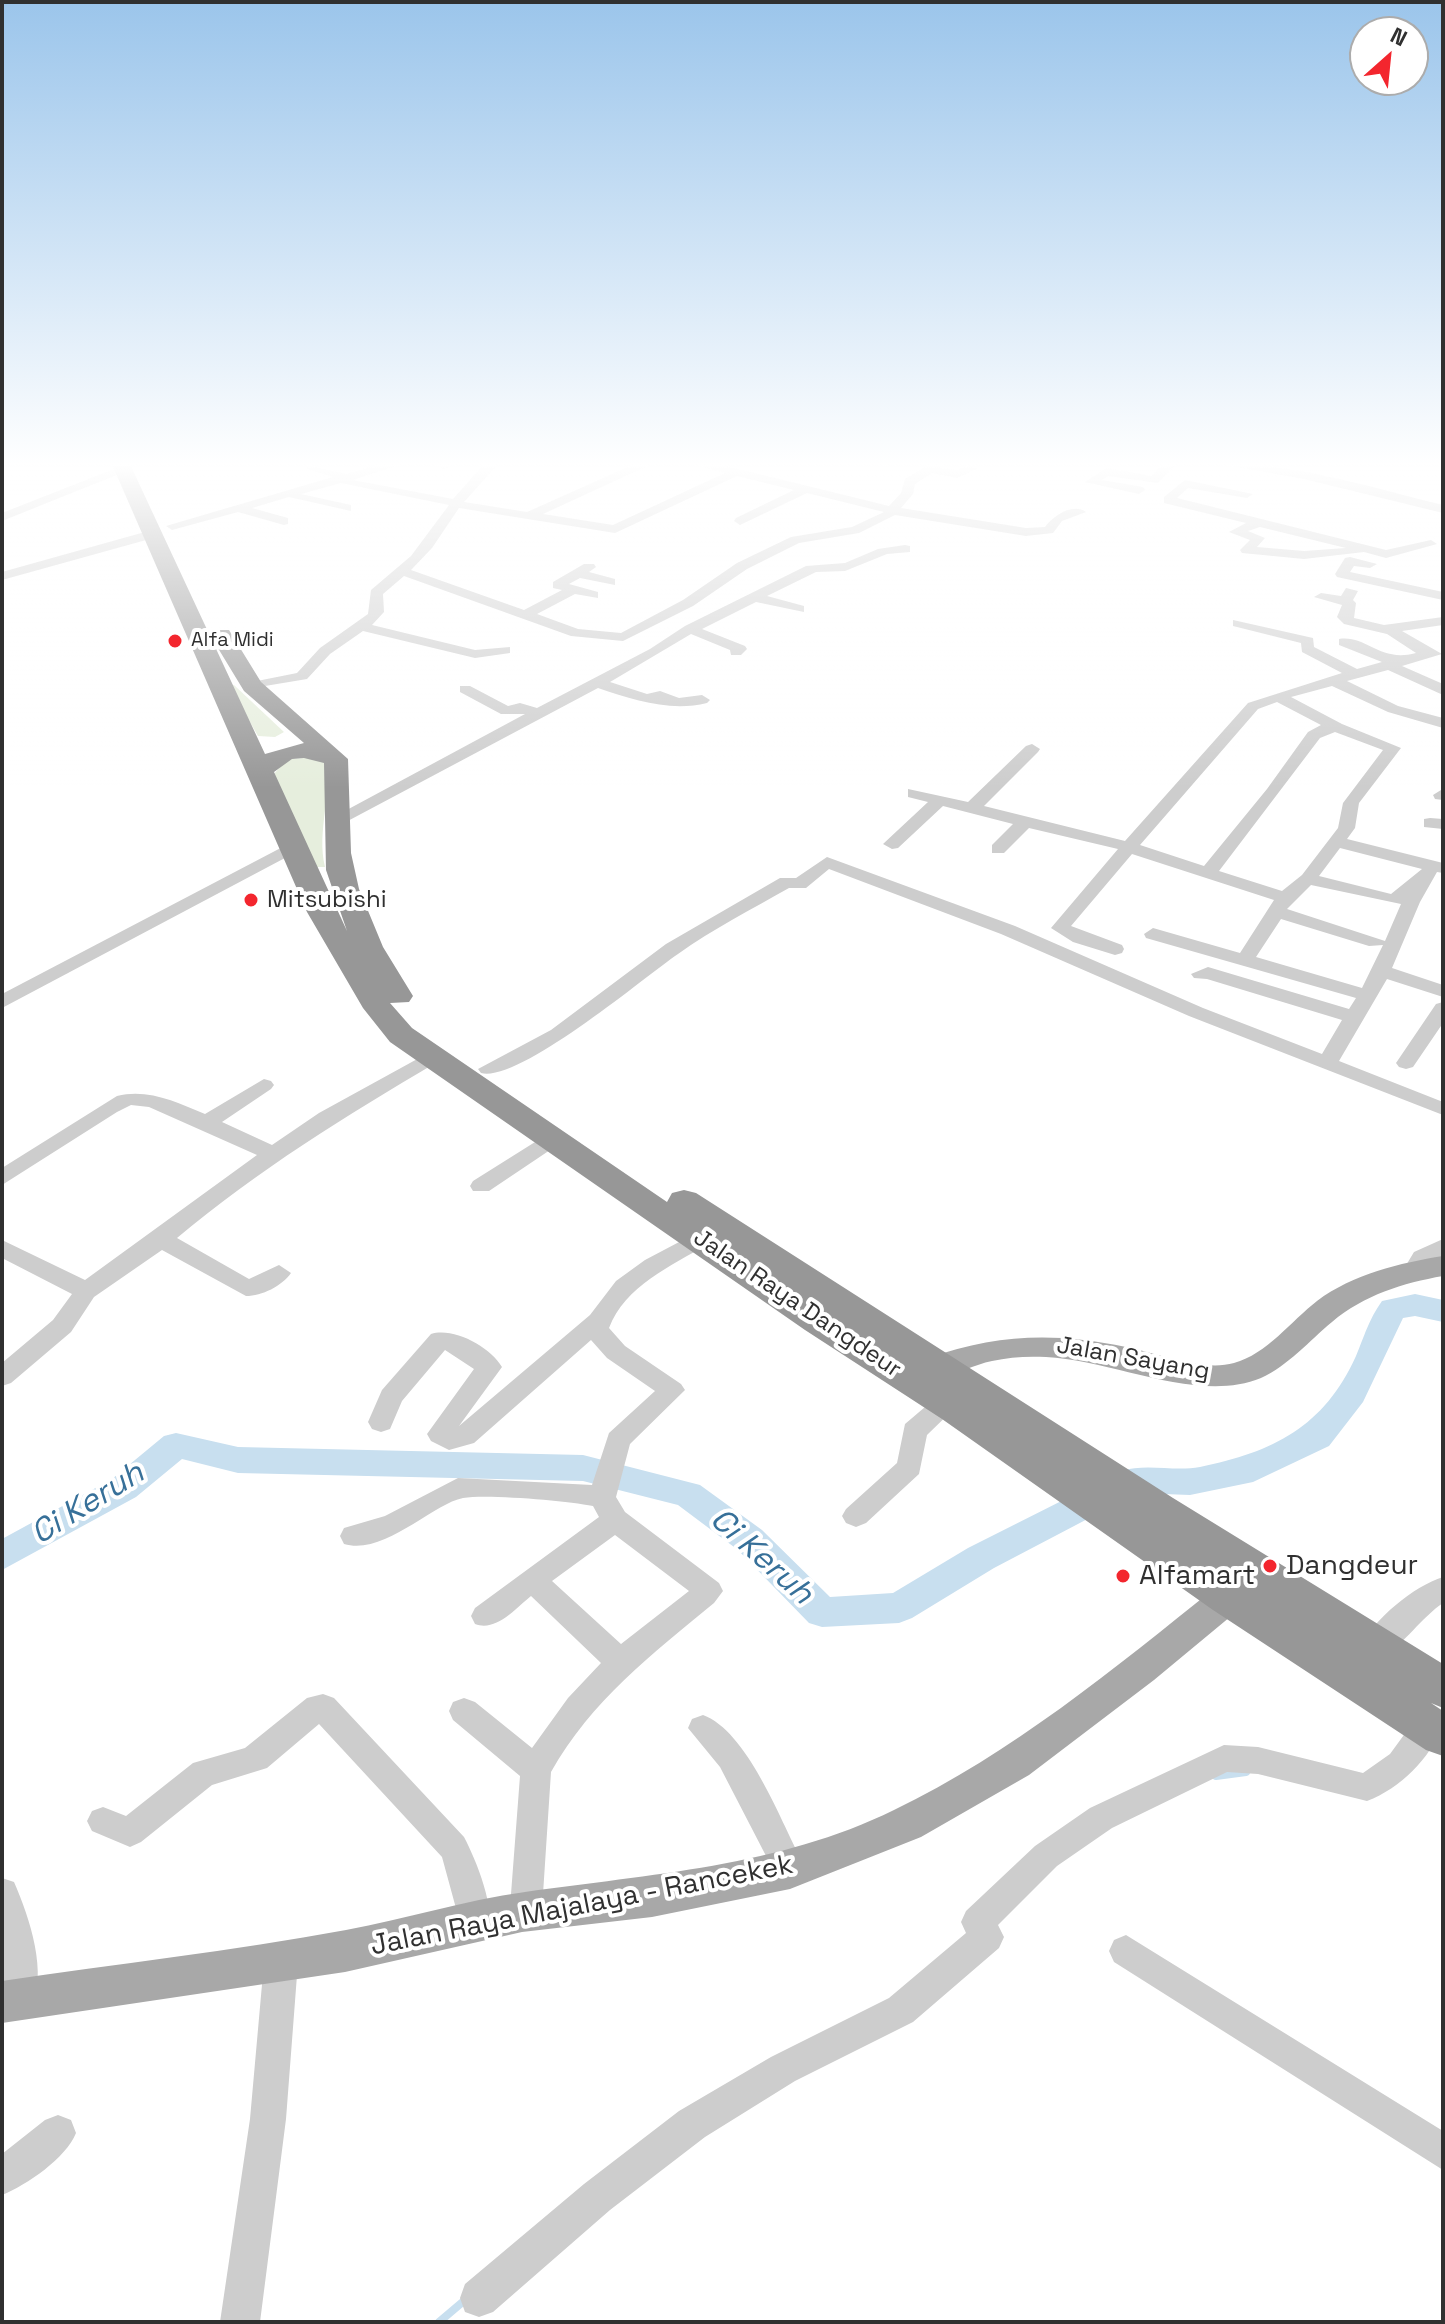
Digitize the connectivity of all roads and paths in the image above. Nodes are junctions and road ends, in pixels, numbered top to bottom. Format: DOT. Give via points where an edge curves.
graph roads {
  1 [pos="21,570"];
  2 [pos="178,570"];
  3 [pos="582,570"];
  4 [pos="584,570"];
  5 [pos="737,570"];
  6 [pos="811,570"];
  7 [pos="1344,570"];
  8 [pos="402,571"];
  9 [pos="2,576"];
  10 [pos="460,576"];
  11 [pos="723,578"];
  12 [pos="740,581"];
  13 [pos="610,582"];
  14 [pos="440,584"];
  15 [pos="575,589"];
  16 [pos="756,591"];
  17 [pos="593,595"];
  18 [pos="1443,596"];
  19 [pos="1321,597"];
  20 [pos="206,599"];
  21 [pos="799,609"];
  22 [pos="523,616"];
  23 [pos="736,618"];
  24 [pos="1443,621"];
  25 [pos="1238,623"];
  26 [pos="652,624"];
  27 [pos="360,626"];
  28 [pos="1389,630"];
  29 [pos="693,632"];
  30 [pos="1344,642"];
  31 [pos="505,650"];
  32 [pos="736,652"];
  33 [pos="1436,654"];
  34 [pos="1392,663"];
  35 [pos="1355,674"];
  36 [pos="595,682"];
  37 [pos="1336,682"];
  38 [pos="252,686"];
  39 [pos="465,689"];
  40 [pos="1443,690"];
  41 [pos="1278,696"];
  42 [pos="702,700"];
  43 [pos="538,713"];
  44 [pos="292,721"];
  45 [pos="1443,723"];
  46 [pos="1336,727"];
  47 [pos="242,736"];
  48 [pos="1032,749"];
  49 [pos="336,759"];
  50 [pos="260,774"];
  51 [pos="914,793"];
  52 [pos="939,800"];
  53 [pos="972,808"];
  54 [pos="338,819"];
  55 [pos="1025,822"];
  56 [pos="1335,841"];
  57 [pos="892,844"];
  58 [pos="294,846"];
  59 [pos="1129,847"];
  60 [pos="998,849"];
  61 [pos="1434,866"];
  62 [pos="1208,873"];
  63 [pos="1308,879"];
  64 [pos="1281,905"];
  65 [pos="1153,934"];
  66 [pos="1376,942"];
  67 [pos="1115,949"];
  68 [pos="1245,960"];
  69 [pos="1381,971"];
  70 [pos="1201,974"];
  71 [pos="1360,993"];
  72 [pos="1443,993"];
  73 [pos="2,1002"];
  74 [pos="1443,1008"];
  75 [pos="1353,1017"];
  76 [pos="430,1058"];
  77 [pos="1328,1062"];
  78 [pos="1406,1063"];
  79 [pos="488,1069"];
  80 [pos="264,1085"];
  81 [pos="1443,1109"];
  82 [pos="204,1124"];
  83 [pos="551,1139"];
  84 [pos="272,1153"];
  85 [pos="2,1178"];
  86 [pos="481,1186"];
  87 [pos="161,1239"];
  88 [pos="700,1239"];
  89 [pos="1443,1247"];
  90 [pos="2,1248"];
  91 [pos="1429,1269"];
  92 [pos="279,1273"];
  93 [pos="86,1291"];
  94 [pos="598,1321"];
  95 [pos="2,1377"];
  96 [pos="943,1384"];
  97 [pos="381,1422"];
  98 [pos="607,1501"];
  99 [pos="856,1516"];
  100 [pos="1142,1518"];
  101 [pos="354,1536"];
  102 [pos="532,1580"];
  103 [pos="1443,1588"];
  104 [pos="1229,1597"];
  105 [pos="485,1616"];
  106 [pos="1375,1647"];
  107 [pos="620,1662"];
  108 [pos="464,1711"];
  109 [pos="1438,1720"];
  110 [pos="703,1728"];
  111 [pos="536,1770"];
  112 [pos="103,1821"];
  113 [pos="790,1870"];
  114 [pos="2,1893"];
  115 [pos="522,1912"];
  116 [pos="475,1923"];
  117 [pos="1126,1951"];
  118 [pos="281,1962"];
  119 [pos="10,2000"];
  120 [pos="58,2133"];
  121 [pos="1443,2152"];
  122 [pos="2,2177"];
  123 [pos="479,2298"];
  124 [pos="240,2322"];
  1 -- 9 [label="street"];
  2 -- 47 [label="highway, Jalan Raya Dangdeur"];
  3 -- 15 [label="street" via="558,585"];
  4 -- 13 [label="street"];
  5 -- 11 [label="street"];
  6 -- 16 [label="street"];
  7 -- 18 [label="street" via="1342,574"];
  8 -- 14 [label="street"];
  8 -- 27 [label="street" via="376,593 377,612"];
  10 -- 14 [label="street"];
  11 -- 12 [label="street"];
  11 -- 26 [label="street"];
  14 -- 22 [label="street"];
  15 -- 17 [label="street"];
  15 -- 22 [label="street"];
  16 -- 21 [label="street"];
  16 -- 29 [label="street"];
  19 -- 28 [label="street" via="1348,596 1344,617"];
  20 -- 38 [label="highway"];
  22 -- 26 [label="street" via="576,633 623,637"];
  23 -- 29 [label="street"];
  24 -- 28 [label="street"];
  25 -- 35 [label="street" via="1308,641 1307,649"];
  26 -- 29 [label="street"];
  27 -- 31 [label="street" via="475,654"];
  27 -- 38 [label="street" via="302,676"];
  28 -- 33 [label="street"];
  29 -- 32 [label="street" via="739,648"];
  29 -- 36 [label="street"];
  30 -- 34 [label="street"];
  33 -- 34 [label="street"];
  34 -- 35 [label="street"];
  34 -- 40 [label="street"];
  35 -- 37 [label="street"];
  36 -- 42 [label="street" via="646,699"];
  36 -- 43 [label="street"];
  37 -- 41 [label="street"];
  37 -- 45 [label="street" via="1393,709"];
  38 -- 44 [label="highway"];
  39 -- 43 [label="street" via="506,711"];
  41 -- 46 [label="street"];
  41 -- 59 [label="street" via="1253,706"];
  43 -- 54 [label="street"];
  44 -- 47 [label="highway" via="294,730 286,739 260,744"];
  44 -- 49 [label="highway"];
  46 -- 56 [label="street" via="1393,748 1351,803 1346,828"];
  46 -- 62 [label="street" via="1314,735"];
  47 -- 50 [label="highway, Jalan Raya Dangdeur"];
  48 -- 53 [label="street"];
  49 -- 50 [label="highway" via="310,750 286,752 267,762"];
  49 -- 54 [label="highway, Jalan Raya Dangdeur"];
  50 -- 58 [label="highway, Jalan Raya Dangdeur"];
  51 -- 52 [label="street"];
  52 -- 53 [label="street"];
  52 -- 57 [label="street"];
  53 -- 55 [label="street"];
  54 -- 79 [label="highway, Jalan Raya Dangdeur" via="343,888 385,976 427,1028"];
  55 -- 59 [label="street"];
  55 -- 60 [label="street"];
  56 -- 61 [label="street"];
  56 -- 63 [label="street"];
  58 -- 73 [label="street"];
  58 -- 76 [label="highway, Jalan Raya Dangdeur" via="321,912 378,1008"];
  59 -- 62 [label="street"];
  59 -- 67 [label="street" via="1060,928"];
  61 -- 63 [label="street" via="1395,900"];
  61 -- 69 [label="street" via="1408,905"];
  62 -- 64 [label="street"];
  63 -- 64 [label="street"];
  64 -- 66 [label="street"];
  64 -- 68 [label="street"];
  65 -- 68 [label="street"];
  68 -- 71 [label="street"];
  69 -- 72 [label="street"];
  69 -- 75 [label="street"];
  70 -- 75 [label="street"];
  74 -- 78 [label="street"];
  75 -- 77 [label="street"];
  76 -- 83 [label="highway, Jalan Raya Dangdeur"];
  76 -- 84 [label="street"];
  77 -- 79 [label="street" via="827,862 800,884 786,882 673,948 558,1034"];
  77 -- 81 [label="street"];
  79 -- 96 [label="highway, Jalan Raya Dangdeur"];
  80 -- 82 [label="street"];
  82 -- 84 [label="street"];
  82 -- 85 [label="street" via="143,1099 128,1099"];
  83 -- 86 [label="street"];
  83 -- 88 [label="highway, Jalan Raya Dangdeur"];
  84 -- 87 [label="street"];
  87 -- 92 [label="street" via="246,1288"];
  87 -- 93 [label="street"];
  88 -- 94 [label="street" via="632,1281 608,1303"];
  88 -- 96 [label="highway, Jalan Raya Dangdeur" via="818,1321"];
  89 -- 91 [label="street" via="1422,1258"];
  90 -- 93 [label="street"];
  91 -- 96 [label="main road, Jalan Sayang" via="1383,1280 1331,1306 1264,1363 1237,1374 1177,1369 1049,1344 1001,1346"];
  93 -- 95 [label="street" via="62,1326"];
  94 -- 97 [label="street" via="465,1436 449,1440 440,1434 489,1367 461,1346 440,1340 391,1397"];
  94 -- 98 [label="street" via="602,1340 672,1390 618,1440"];
  96 -- 99 [label="street" via="914,1431 910,1467"];
  96 -- 100 [label="highway, Jalan Raya Dangdeur"];
  98 -- 101 [label="street" via="559,1491 458,1488 394,1524"];
  98 -- 102 [label="street"];
  98 -- 107 [label="street" via="709,1591"];
  100 -- 104 [label="highway, Jalan Raya Dangdeur"];
  100 -- 106 [label="highway, Jalan Raya Dangdeur"];
  102 -- 105 [label="street"];
  102 -- 107 [label="street"];
  103 -- 106 [label="street"];
  104 -- 109 [label="highway, Jalan Raya Dangdeur"];
  104 -- 113 [label="main road, Jalan Raya Majalaya - Rancekek" via="1015,1763 907,1824"];
  106 -- 109 [label="highway, Jalan Raya Dangdeur"];
  107 -- 111 [label="street" via="561,1728"];
  108 -- 111 [label="street"];
  109 -- 123 [label="street" via="1401,1764 1367,1787 1241,1757 1224,1759 1101,1818 1046,1856 901,2010 783,2069 692,2124"];
  110 -- 113 [label="street" via="731,1757"];
  111 -- 115 [label="street"];
  112 -- 116 [label="street" via="130,1832 204,1773 256,1758 323,1707 453,1847"];
  113 -- 115 [label="main road, Jalan Raya Majalaya - Rancekek" via="652,1897"];
  114 -- 119 [label="street" via="17,1935"];
  115 -- 116 [label="main road, Jalan Raya Majalaya - Rancekek"];
  116 -- 118 [label="main road, Jalan Raya Majalaya - Rancekek"];
  117 -- 121 [label="street"];
  118 -- 119 [label="main road, Jalan Raya Majalaya - Rancekek"];
  118 -- 124 [label="street" via="268,2119"];
  120 -- 122 [label="street"];
}
